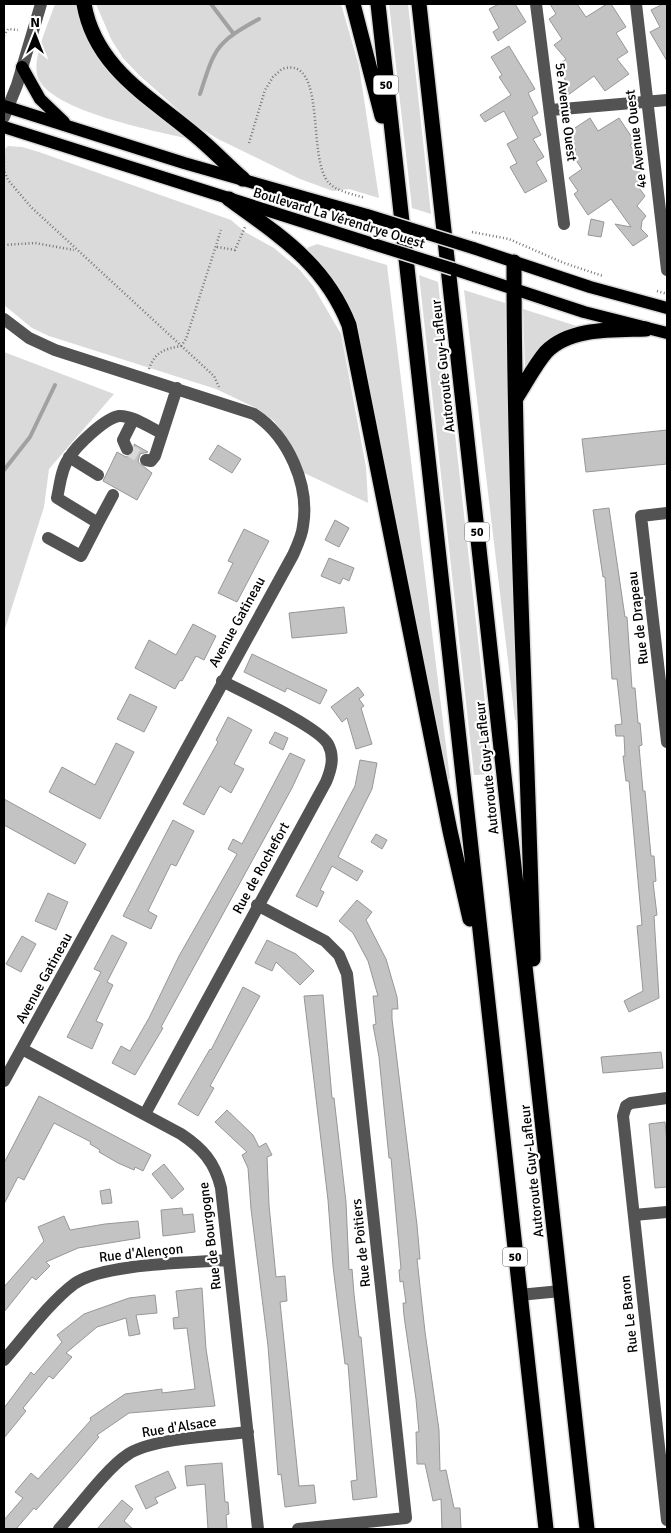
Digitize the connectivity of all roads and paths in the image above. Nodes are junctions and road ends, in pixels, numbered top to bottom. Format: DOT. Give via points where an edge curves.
graph roads {
  1 [pos="41,4"];
  2 [pos="84,4"];
  3 [pos="353,4"];
  4 [pos="378,4"];
  5 [pos="419,4"];
  6 [pos="536,4"];
  7 [pos="636,4"];
  8 [pos="18,30"];
  9 [pos="4,36"];
  10 [pos="22,67"];
  11 [pos="667,100"];
  12 [pos="646,102"];
  13 [pos="5,110"];
  14 [pos="551,110"];
  15 [pos="67,126"];
  16 [pos="4,127"];
  17 [pos="249,143"];
  18 [pos="4,158"];
  19 [pos="395,166"];
  20 [pos="243,180"];
  21 [pos="365,198"];
  22 [pos="229,199"];
  23 [pos="564,224"];
  24 [pos="245,226"];
  25 [pos="221,230"];
  26 [pos="472,232"];
  27 [pos="4,245"];
  28 [pos="217,247"];
  29 [pos="75,250"];
  30 [pos="514,262"];
  31 [pos="667,270"];
  32 [pos="605,277"];
  33 [pos="514,289"];
  34 [pos="653,290"];
  35 [pos="667,294"];
  36 [pos="667,308"];
  37 [pos="4,319"];
  38 [pos="646,329"];
  39 [pos="667,334"];
  40 [pos="181,346"];
  41 [pos="148,369"];
  42 [pos="219,387"];
  43 [pos="177,388"];
  44 [pos="516,398"];
  45 [pos="133,420"];
  46 [pos="162,433"];
  47 [pos="127,449"];
  48 [pos="69,457"];
  49 [pos="146,460"];
  50 [pos="98,475"];
  51 [pos="113,495"];
  52 [pos="667,513"];
  53 [pos="98,523"];
  54 [pos="48,538"];
  55 [pos="222,681"];
  56 [pos="667,742"];
  57 [pos="257,905"];
  58 [pos="486,988"];
  59 [pos="22,1049"];
  60 [pos="536,1060"];
  61 [pos="4,1081"];
  62 [pos="667,1098"];
  63 [pos="146,1114"];
  64 [pos="667,1212"];
  65 [pos="634,1215"];
  66 [pos="228,1260"];
  67 [pos="562,1291"];
  68 [pos="519,1295"];
  69 [pos="4,1360"];
  70 [pos="248,1432"];
  71 [pos="667,1520"];
  72 [pos="59,1529"];
  73 [pos="258,1529"];
  74 [pos="298,1529"];
  75 [pos="546,1529"];
  76 [pos="587,1529"];
  1 -- 10 [label="street"];
  2 -- 20 [label="highway" via="99,45 122,76 194,134"];
  3 -- 19 [label="highway"];
  4 -- 19 [label="highway, Autoroute Guy-Lafleur / 50"];
  5 -- 60 [label="highway, Autoroute Guy-Lafleur / 50"];
  6 -- 14 [label="street, 5e Avenue Ouest"];
  7 -- 12 [label="street, 4e Avenue Ouest"];
  8 -- 9 [label="path" via="8,29"];
  10 -- 13 [label="street"];
  10 -- 15 [label="main road" via="40,99"];
  11 -- 12 [label="street"];
  12 -- 14 [label="street"];
  12 -- 31 [label="street, 4e Avenue Ouest"];
  13 -- 15 [label="main road, Boulevard La Vérendrye Ouest"];
  14 -- 23 [label="street, 5e Avenue Ouest"];
  15 -- 20 [label="main road, Boulevard La Vérendrye Ouest"];
  16 -- 22 [label="main road, Boulevard La Vérendrye Ouest"];
  17 -- 21 [label="path" via="268,83 282,69 296,68 304,73 311,85 322,174 336,189"];
  18 -- 29 [label="path" via="4,173 12,185"];
  19 -- 58 [label="highway, Autoroute Guy-Lafleur / 50"];
  20 -- 30 [label="main road, Boulevard La Vérendrye Ouest, bridge"];
  22 -- 33 [label="main road, Boulevard La Vérendrye Ouest, bridge"];
  22 -- 58 [label="highway" via="309,261 333,291 349,325 450,831"];
  24 -- 28 [label="path" via="234,250"];
  25 -- 28 [label="path"];
  26 -- 32 [label="path" via="509,239"];
  27 -- 29 [label="path" via="35,243"];
  28 -- 40 [label="path" via="188,335"];
  29 -- 40 [label="path"];
  30 -- 33 [label="highway"];
  30 -- 36 [label="main road, Boulevard La Vérendrye Ouest"];
  33 -- 38 [label="main road, Boulevard La Vérendrye Ouest"];
  33 -- 44 [label="highway"];
  34 -- 35 [label="path"];
  37 -- 43 [label="street, Avenue Gatineau" via="28,338 46,346"];
  38 -- 39 [label="main road, Boulevard La Vérendrye Ouest"];
  38 -- 44 [label="highway" via="579,335 560,342 543,357"];
  40 -- 41 [label="path" via="160,351"];
  40 -- 42 [label="path" via="217,380"];
  43 -- 46 [label="street"];
  43 -- 55 [label="street, Avenue Gatineau" via="254,414 265,421 285,446 301,485 304,512 300,540"];
  44 -- 60 [label="highway" via="518,551 529,774"];
  45 -- 46 [label="street"];
  45 -- 47 [label="street" via="124,440"];
  45 -- 48 [label="street" via="119,416 111,419"];
  46 -- 49 [label="street" via="154,456 151,461"];
  48 -- 50 [label="street"];
  48 -- 53 [label="street" via="57,498"];
  51 -- 53 [label="street"];
  52 -- 56 [label="street, Rue de Drapeau" via="641,516"];
  53 -- 54 [label="street" via="81,556"];
  55 -- 57 [label="street, Rue de Rochefort" via="314,731 328,744 331,754 326,782"];
  55 -- 59 [label="street, Avenue Gatineau"];
  57 -- 63 [label="street, Rue de Rochefort"];
  57 -- 74 [label="street, Rue de Poitiers" via="325,941 339,955 346,974 406,1518"];
  58 -- 68 [label="highway, Autoroute Guy-Lafleur / 50"];
  59 -- 61 [label="street, Avenue Gatineau"];
  59 -- 63 [label="street, Rue de Bourgogne"];
  60 -- 67 [label="highway, Autoroute Guy-Lafleur / 50"];
  62 -- 65 [label="street, Rue Le Baron" via="638,1101 626,1106 623,1116"];
  63 -- 66 [label="street, Rue de Bourgogne" via="195,1143 212,1162 222,1188"];
  64 -- 65 [label="street"];
  65 -- 71 [label="street, Rue Le Baron"];
  66 -- 69 [label="street, Rue d'Alençon" via="114,1269 86,1276 64,1293"];
  66 -- 70 [label="street, Rue de Bourgogne"];
  67 -- 68 [label="street"];
  67 -- 76 [label="highway, Autoroute Guy-Lafleur / 50"];
  68 -- 75 [label="highway, Autoroute Guy-Lafleur / 50"];
  70 -- 72 [label="street, Rue d'Alsace" via="158,1443 136,1450 116,1464"];
  70 -- 73 [label="street, Rue de Bourgogne"];
}
